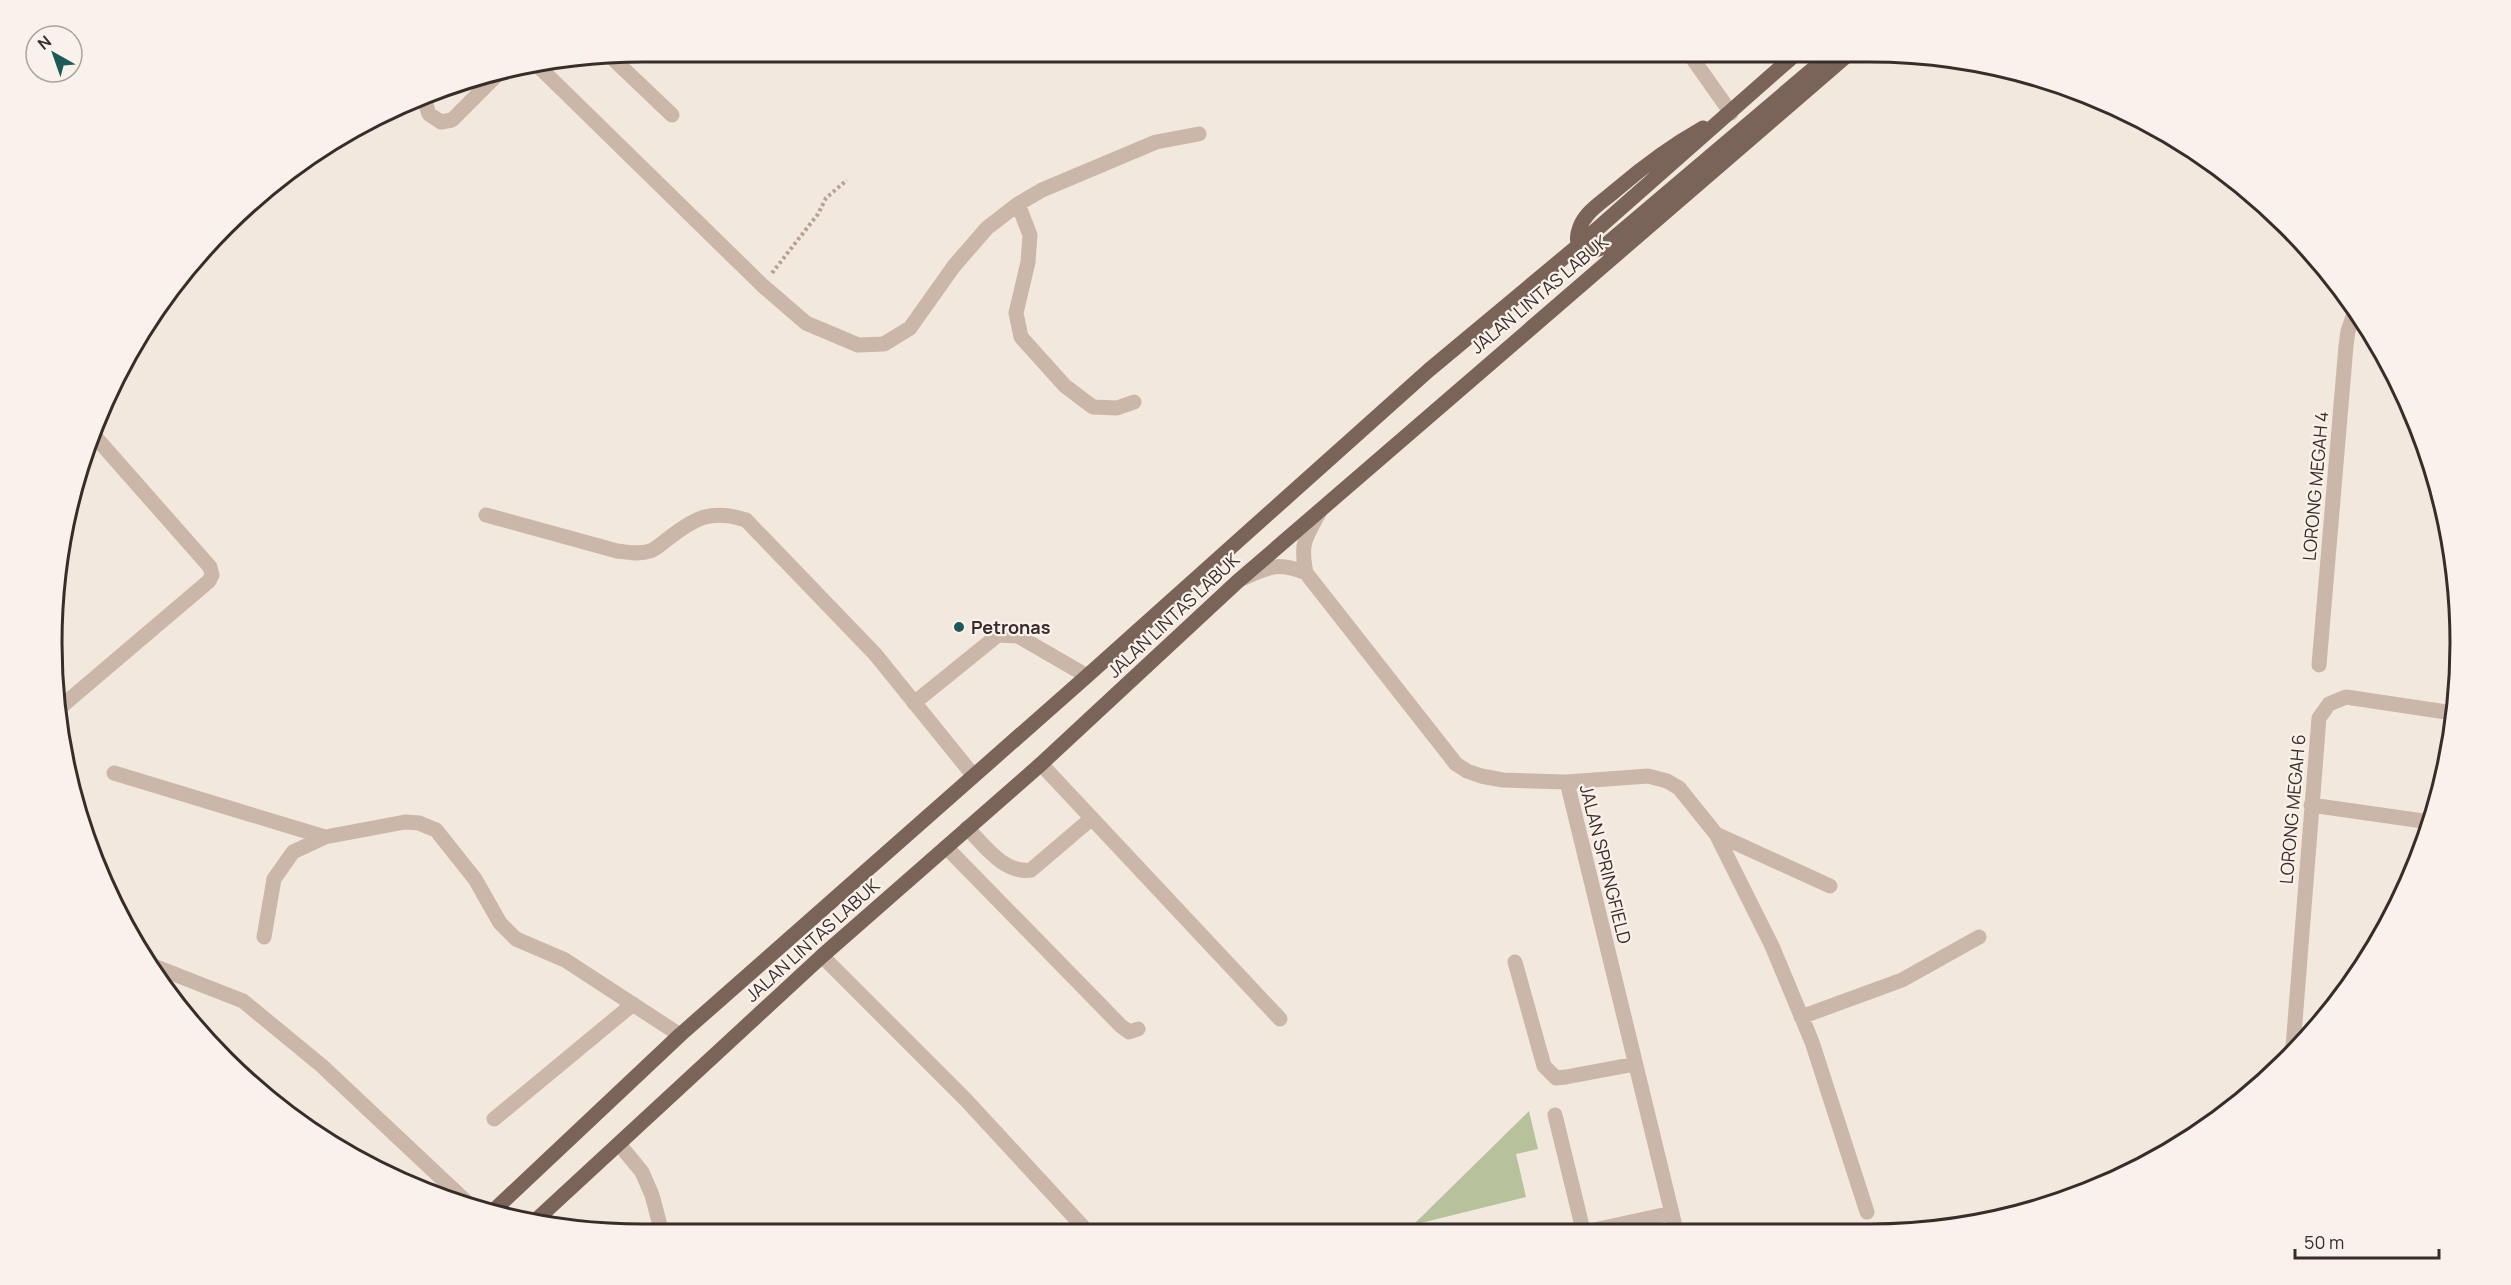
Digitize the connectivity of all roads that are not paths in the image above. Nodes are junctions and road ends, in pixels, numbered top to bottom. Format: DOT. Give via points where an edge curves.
graph roads {
  1 [pos="1695,62"];
  2 [pos="1787,62"];
  3 [pos="1821,62"];
  4 [pos="1839,62"];
  5 [pos="617,63"];
  6 [pos="543,70"];
  7 [pos="491,81"];
  8 [pos="426,104"];
  9 [pos="1731,113"];
  10 [pos="672,115"];
  11 [pos="1198,134"];
  12 [pos="1018,204"];
  13 [pos="1579,245"];
  14 [pos="2352,320"];
  15 [pos="1134,402"];
  16 [pos="98,440"];
  17 [pos="1322,507"];
  18 [pos="486,515"];
  19 [pos="1306,573"];
  20 [pos="1237,582"];
  21 [pos="2319,665"];
  22 [pos="1087,676"];
  23 [pos="65,703"];
  24 [pos="914,703"];
  25 [pos="2445,712"];
  26 [pos="1041,764"];
  27 [pos="114,772"];
  28 [pos="972,775"];
  29 [pos="1567,782"];
  30 [pos="2311,804"];
  31 [pos="1092,818"];
  32 [pos="2422,821"];
  33 [pos="967,828"];
  34 [pos="1716,834"];
  35 [pos="325,837"];
  36 [pos="946,847"];
  37 [pos="1830,886"];
  38 [pos="1979,937"];
  39 [pos="264,938"];
  40 [pos="822,956"];
  41 [pos="1515,962"];
  42 [pos="162,969"];
  43 [pos="633,1004"];
  44 [pos="1801,1017"];
  45 [pos="1280,1019"];
  46 [pos="1138,1029"];
  47 [pos="680,1035"];
  48 [pos="2294,1038"];
  49 [pos="1635,1064"];
  50 [pos="1555,1115"];
  51 [pos="494,1119"];
  52 [pos="619,1144"];
  53 [pos="458,1193"];
  54 [pos="499,1206"];
  55 [pos="1867,1212"];
  56 [pos="1672,1213"];
  57 [pos="542,1214"];
  58 [pos="660,1224"];
  59 [pos="1081,1224"];
  60 [pos="1582,1224"];
  61 [pos="1622,1224"];
  62 [pos="1675,1224"];
  1 -- 9 [label="street"];
  2 -- 9 [label="main road, JALAN LINTAS LABUK"];
  3 -- 13 [label="main road" via="1602,248 1584,250"];
  4 -- 17 [label="main road, JALAN LINTAS LABUK"];
  5 -- 10 [label="street"];
  6 -- 12 [label="street" via="762,285 806,323 858,345 884,345 910,328 980,236"];
  7 -- 8 [label="street" via="452,120 441,122 429,114"];
  9 -- 13 [label="main road, JALAN LINTAS LABUK"];
  11 -- 12 [label="street" via="1156,142"];
  12 -- 15 [label="street" via="1030,235 1016,313 1021,337 1065,386 1093,407 1117,408"];
  13 -- 22 [label="main road, JALAN LINTAS LABUK" via="1429,370"];
  14 -- 21 [label="street, LORONG MEGAH 4" via="2347,338"];
  16 -- 23 [label="street" via="210,567 212,575"];
  17 -- 19 [label="street" via="1302,548"];
  17 -- 20 [label="main road, JALAN LINTAS LABUK"];
  18 -- 24 [label="street" via="637,554 652,551 686,525 709,514 746,520 875,654"];
  19 -- 20 [label="street" via="1290,567 1269,567"];
  19 -- 29 [label="street, JALAN SPRINGFIELD" via="1456,764 1492,778"];
  20 -- 26 [label="main road, JALAN LINTAS LABUK"];
  22 -- 24 [label="street" via="1018,636 998,635"];
  22 -- 28 [label="main road, JALAN LINTAS LABUK"];
  24 -- 28 [label="street"];
  25 -- 30 [label="street, LORONG MEGAH 6" via="2346,696 2329,704 2319,718"];
  26 -- 31 [label="street"];
  26 -- 33 [label="main road, JALAN LINTAS LABUK"];
  27 -- 35 [label="street"];
  28 -- 47 [label="main road, JALAN LINTAS LABUK"];
  29 -- 34 [label="street" via="1648,776 1667,781 1679,788"];
  29 -- 49 [label="street, JALAN SPRINGFIELD"];
  30 -- 32 [label="street"];
  30 -- 48 [label="street, LORONG MEGAH 6"];
  31 -- 33 [label="street" via="1031,870 1019,872 1008,867"];
  31 -- 45 [label="street"];
  33 -- 36 [label="main road, JALAN LINTAS LABUK"];
  34 -- 37 [label="street"];
  34 -- 44 [label="street" via="1772,946"];
  35 -- 39 [label="street" via="292,852 274,879"];
  35 -- 43 [label="street" via="405,822 436,830 516,939 565,960"];
  36 -- 40 [label="main road, JALAN LINTAS LABUK"];
  36 -- 46 [label="street" via="1121,1026 1129,1032"];
  38 -- 44 [label="street" via="1902,980"];
  40 -- 52 [label="main road, JALAN LINTAS LABUK"];
  40 -- 59 [label="street" via="966,1100"];
  41 -- 49 [label="street" via="1549,1073 1556,1078 1566,1077"];
  42 -- 53 [label="street" via="243,1001 322,1066"];
  43 -- 47 [label="street"];
  43 -- 51 [label="street"];
  44 -- 55 [label="street"];
  47 -- 54 [label="main road, JALAN LINTAS LABUK"];
  49 -- 56 [label="street, JALAN SPRINGFIELD"];
  50 -- 60 [label="street"];
  52 -- 57 [label="main road, JALAN LINTAS LABUK"];
  52 -- 58 [label="street" via="642,1172"];
  56 -- 61 [label="street"];
  56 -- 62 [label="street, JALAN SPRINGFIELD"];
}
